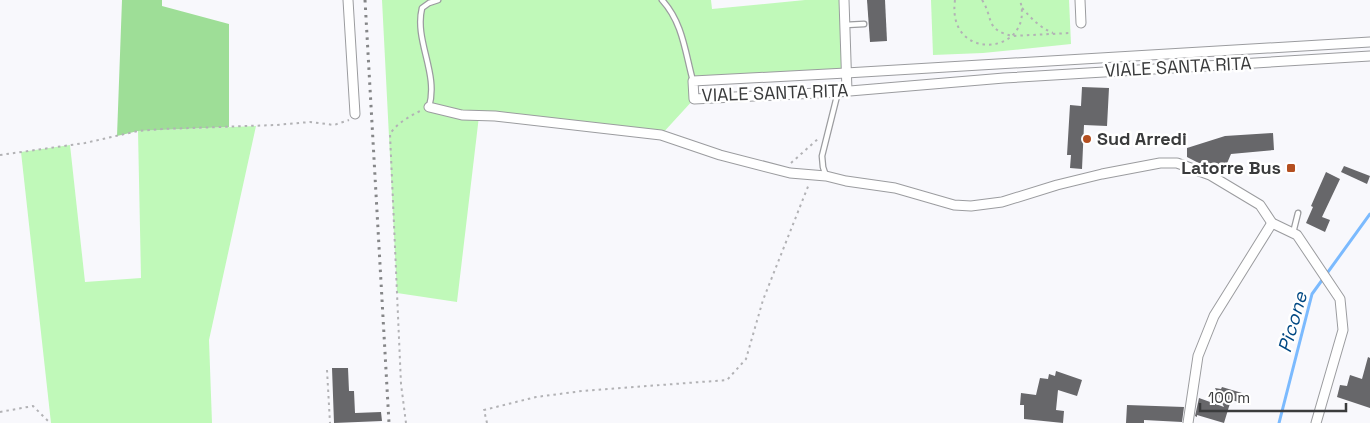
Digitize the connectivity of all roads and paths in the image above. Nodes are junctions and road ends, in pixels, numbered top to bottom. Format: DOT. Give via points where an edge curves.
graph roads {
  1 [pos="348,0"];
  2 [pos="438,0"];
  3 [pos="662,0"];
  4 [pos="844,0"];
  5 [pos="955,0"];
  6 [pos="982,0"];
  7 [pos="1020,0"];
  8 [pos="1080,0"];
  9 [pos="1022,8"];
  10 [pos="1081,23"];
  11 [pos="864,24"];
  12 [pos="845,25"];
  13 [pos="1070,32"];
  14 [pos="1055,34"];
  15 [pos="1012,36"];
  16 [pos="1370,42"];
  17 [pos="1370,56"];
  18 [pos="1002,64"];
  19 [pos="846,74"];
  20 [pos="1002,78"];
  21 [pos="693,81"];
  22 [pos="842,91"];
  23 [pos="428,107"];
  24 [pos="355,114"];
  25 [pos="822,133"];
  26 [pos="0,155"];
  27 [pos="775,169"];
  28 [pos="812,174"];
  29 [pos="826,176"];
  30 [pos="1298,213"];
  31 [pos="1272,223"];
  32 [pos="1292,233"];
  33 [pos="327,370"];
  34 [pos="0,412"];
  35 [pos="50,423"];
  36 [pos="330,423"];
  37 [pos="406,423"];
  38 [pos="486,423"];
  39 [pos="1188,423"];
  40 [pos="1316,423"];
  1 -- 24 [label="street"];
  2 -- 23 [label="lane" via="422,8 419,19 431,78 432,94"];
  3 -- 21 [label="lane" via="681,30"];
  4 -- 12 [label="street"];
  5 -- 15 [label="path" via="956,23 972,42 995,45"];
  6 -- 15 [label="path" via="995,29"];
  7 -- 9 [label="path"];
  8 -- 10 [label="street"];
  9 -- 14 [label="path" via="1040,28"];
  9 -- 15 [label="path" via="1021,20"];
  11 -- 12 [label="lane"];
  12 -- 19 [label="street"];
  13 -- 14 [label="path"];
  14 -- 15 [label="path"];
  16 -- 18 [label="street, VIALE SANTA RITA"];
  17 -- 20 [label="street, VIALE SANTA RITA"];
  18 -- 19 [label="street, VIALE SANTA RITA"];
  18 -- 20 [label="street"];
  19 -- 21 [label="street, VIALE SANTA RITA"];
  19 -- 22 [label="street"];
  20 -- 22 [label="street, VIALE SANTA RITA"];
  21 -- 22 [label="street, VIALE SANTA RITA" via="694,99"];
  22 -- 29 [label="lane" via="822,156"];
  23 -- 27 [label="street" via="462,115 661,135"];
  23 -- 37 [label="path" via="393,128 390,134 399,348"];
  24 -- 26 [label="path" via="351,120 334,125 310,122 162,129"];
  25 -- 27 [label="path" via="793,162"];
  27 -- 28 [label="street"];
  28 -- 29 [label="street"];
  28 -- 38 [label="path" via="763,300 746,359 727,380 536,397 484,410"];
  29 -- 31 [label="street" via="895,188 954,205 972,206 1002,202 1102,174 1177,163 1210,175 1260,205"];
  30 -- 32 [label="lane"];
  31 -- 32 [label="street"];
  31 -- 39 [label="street" via="1214,316 1198,356"];
  32 -- 40 [label="street" via="1297,235 1340,299 1344,330"];
  33 -- 36 [label="path"];
  34 -- 35 [label="path" via="33,406"];
}
